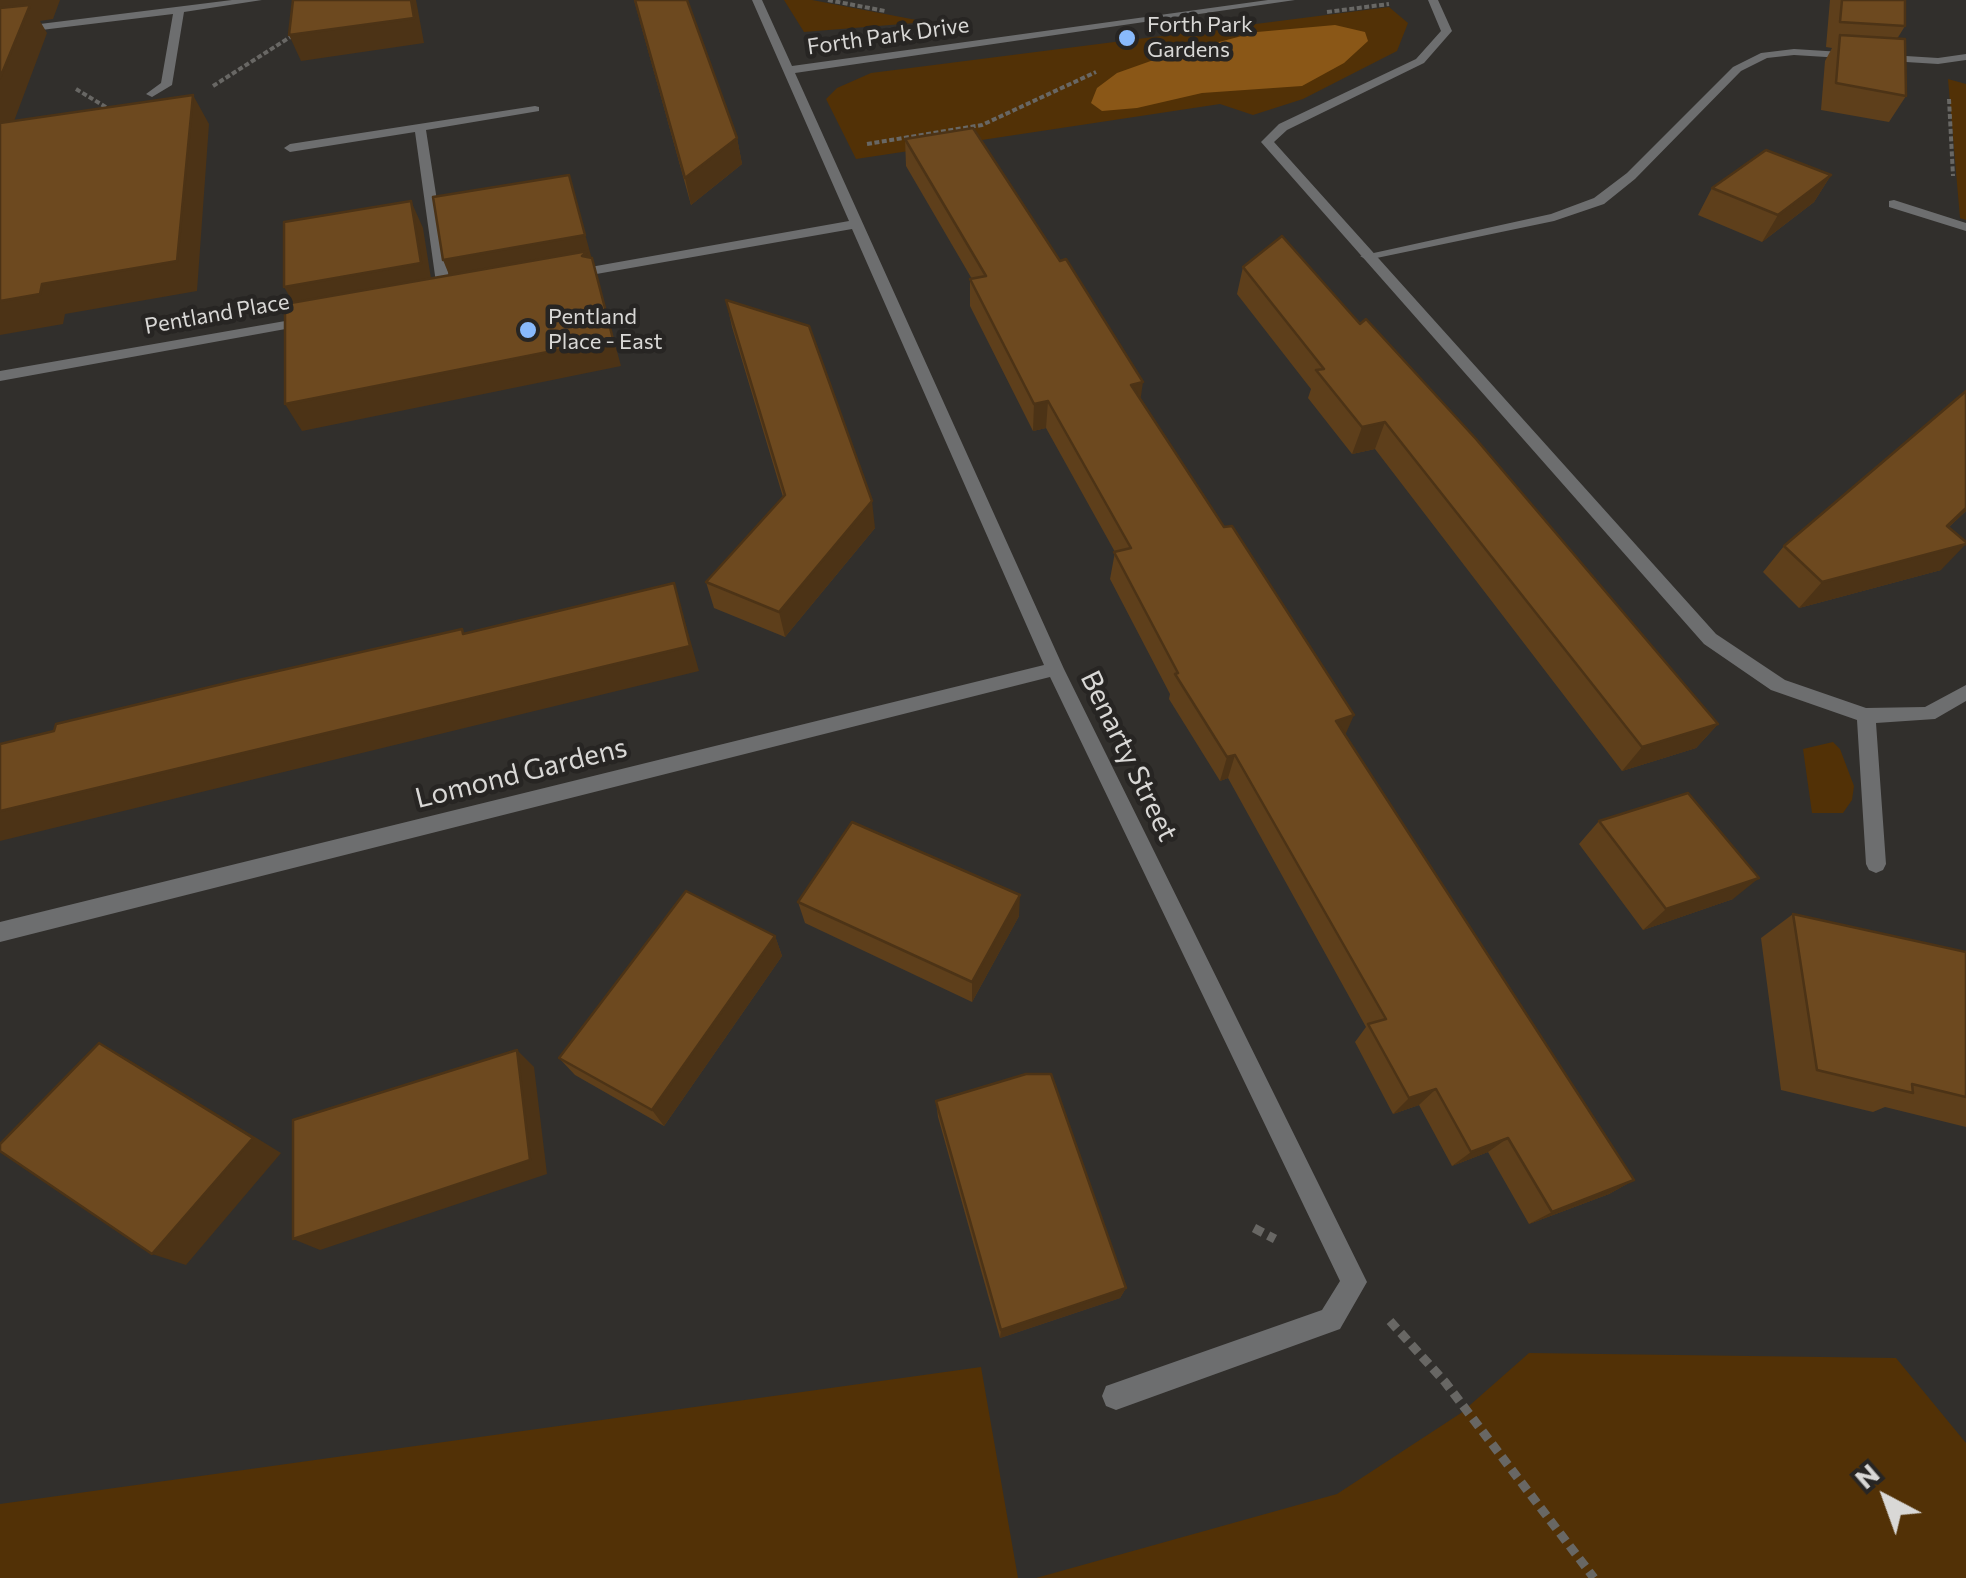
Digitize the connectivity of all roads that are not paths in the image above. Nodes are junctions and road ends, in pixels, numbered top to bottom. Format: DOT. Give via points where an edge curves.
graph roads {
  1 [pos="256,0"];
  2 [pos="757,0"];
  3 [pos="1290,0"];
  4 [pos="1433,0"];
  5 [pos="1273,1"];
  6 [pos="179,10"];
  7 [pos="0,32"];
  8 [pos="1966,57"];
  9 [pos="789,70"];
  10 [pos="152,94"];
  11 [pos="534,109"];
  12 [pos="420,127"];
  13 [pos="290,148"];
  14 [pos="1894,204"];
  15 [pos="856,224"];
  16 [pos="1961,225"];
  17 [pos="1367,256"];
  18 [pos="543,279"];
  19 [pos="464,293"];
  20 [pos="445,297"];
  21 [pos="426,300"];
  22 [pos="329,317"];
  23 [pos="0,376"];
  24 [pos="1055,668"];
  25 [pos="1966,692"];
  26 [pos="1866,716"];
  27 [pos="1876,864"];
  28 [pos="0,932"];
  29 [pos="1116,1396"];
  1 -- 6 [label="street"];
  2 -- 9 [label="street, Benarty Street"];
  3 -- 5 [label="street, Forth Park Drive"];
  4 -- 17 [label="street" via="1447,31 1420,61 1267,142"];
  5 -- 9 [label="street, Forth Park Drive"];
  6 -- 7 [label="street"];
  6 -- 10 [label="street" via="166,85"];
  8 -- 17 [label="street" via="1765,56 1737,70 1599,201 1554,218"];
  9 -- 15 [label="street, Benarty Street"];
  11 -- 12 [label="street"];
  12 -- 13 [label="street"];
  12 -- 20 [label="street"];
  14 -- 16 [label="street"];
  15 -- 18 [label="street"];
  15 -- 24 [label="street, Benarty Street"];
  17 -- 26 [label="street" via="1710,639 1778,686"];
  19 -- 20 [label="street"];
  20 -- 21 [label="street"];
  22 -- 23 [label="street, Pentland Place"];
  24 -- 28 [label="street, Lomond Gardens"];
  24 -- 29 [label="street, Benarty Street" via="1354,1282 1330,1320"];
  25 -- 26 [label="street" via="1928,714"];
  26 -- 27 [label="street"];
}
